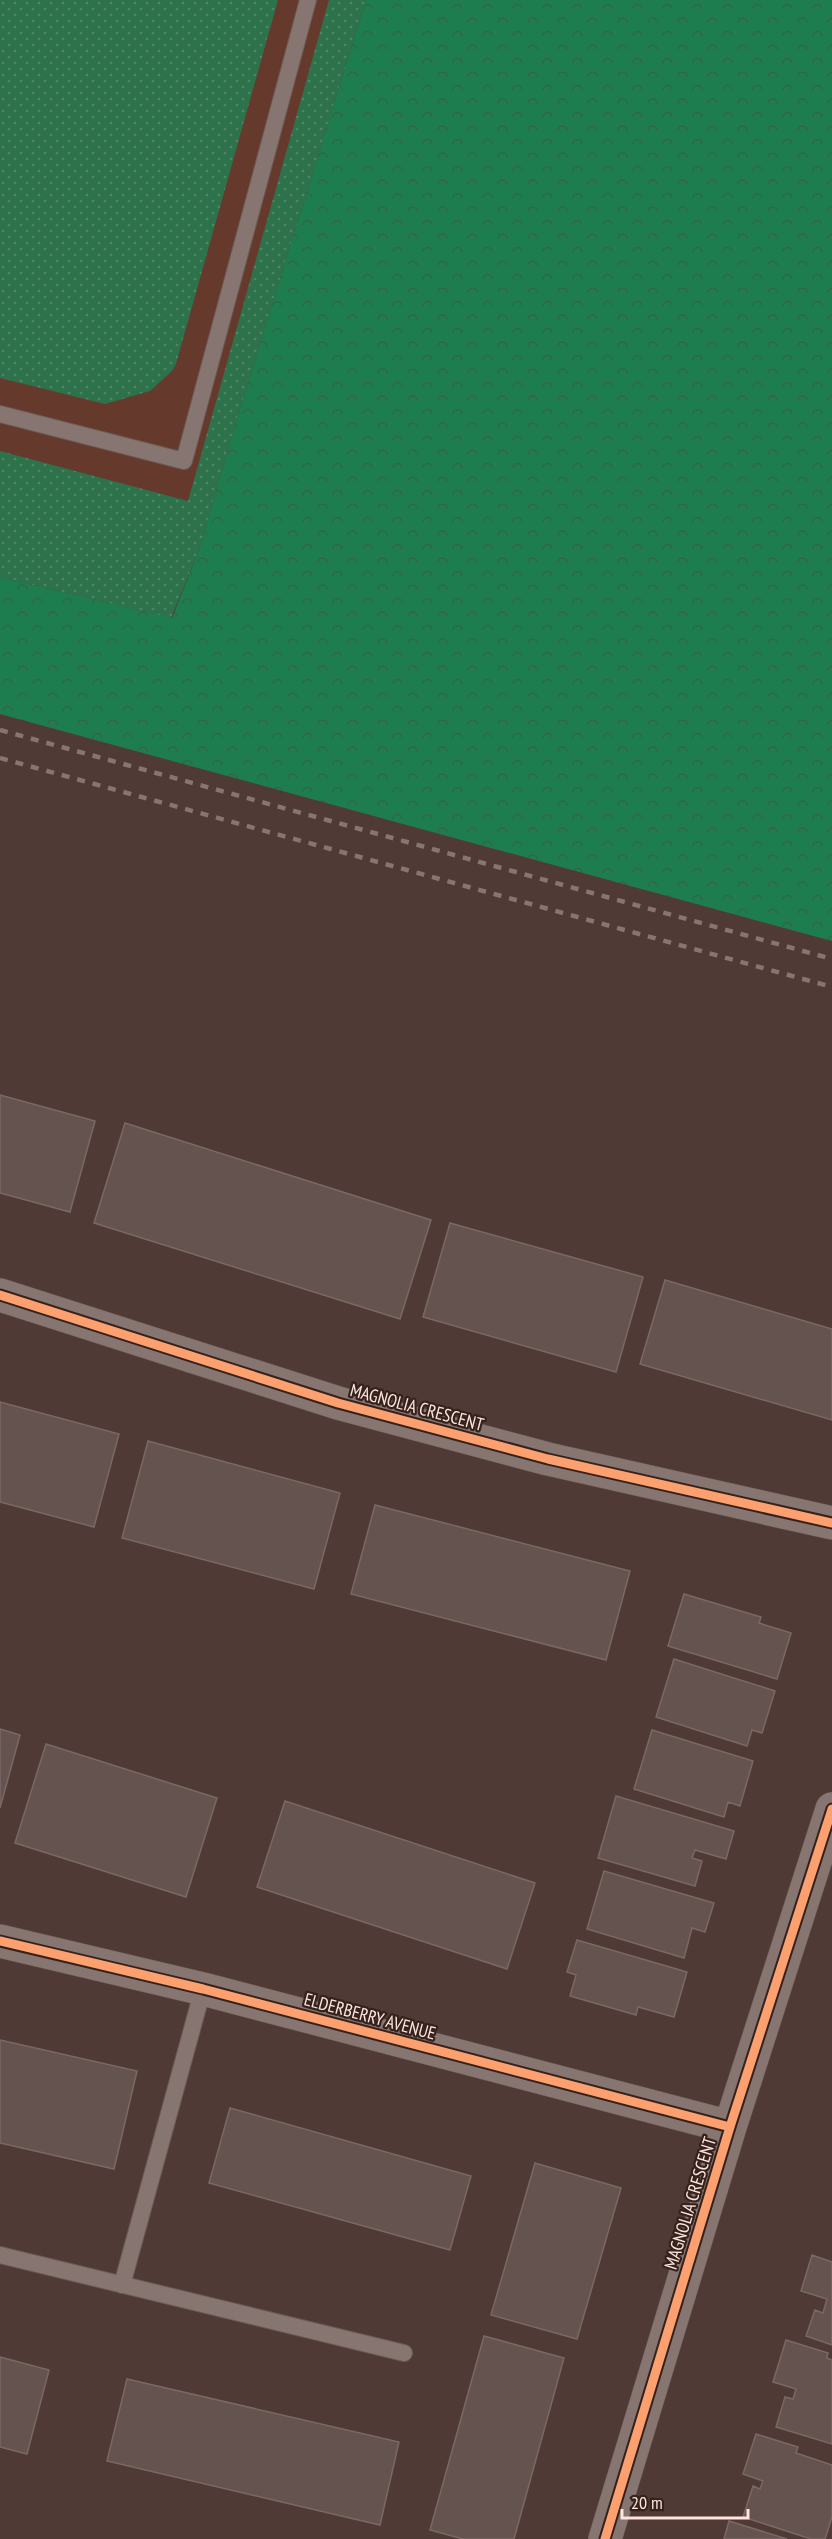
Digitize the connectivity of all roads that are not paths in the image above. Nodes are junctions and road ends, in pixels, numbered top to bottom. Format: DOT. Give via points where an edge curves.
graph roads {
  1 [pos="308,0"];
  2 [pos="0,414"];
  3 [pos="0,1295"];
  4 [pos="832,1523"];
  5 [pos="832,1809"];
  6 [pos="0,1941"];
  7 [pos="203,1989"];
  8 [pos="730,2127"];
  9 [pos="0,2255"];
  10 [pos="122,2285"];
  11 [pos="404,2353"];
  12 [pos="605,2539"];
  1 -- 2 [label="lane" via="184,461"];
  3 -- 4 [label="street, MAGNOLIA CRESCENT" via="338,1403 548,1459"];
  5 -- 8 [label="street, MAGNOLIA CRESCENT"];
  6 -- 7 [label="street, ELDERBERRY AVENUE"];
  7 -- 8 [label="street, ELDERBERRY AVENUE"];
  7 -- 10 [label="lane"];
  8 -- 12 [label="street, MAGNOLIA CRESCENT"];
  9 -- 10 [label="lane"];
  10 -- 11 [label="lane"];
}
